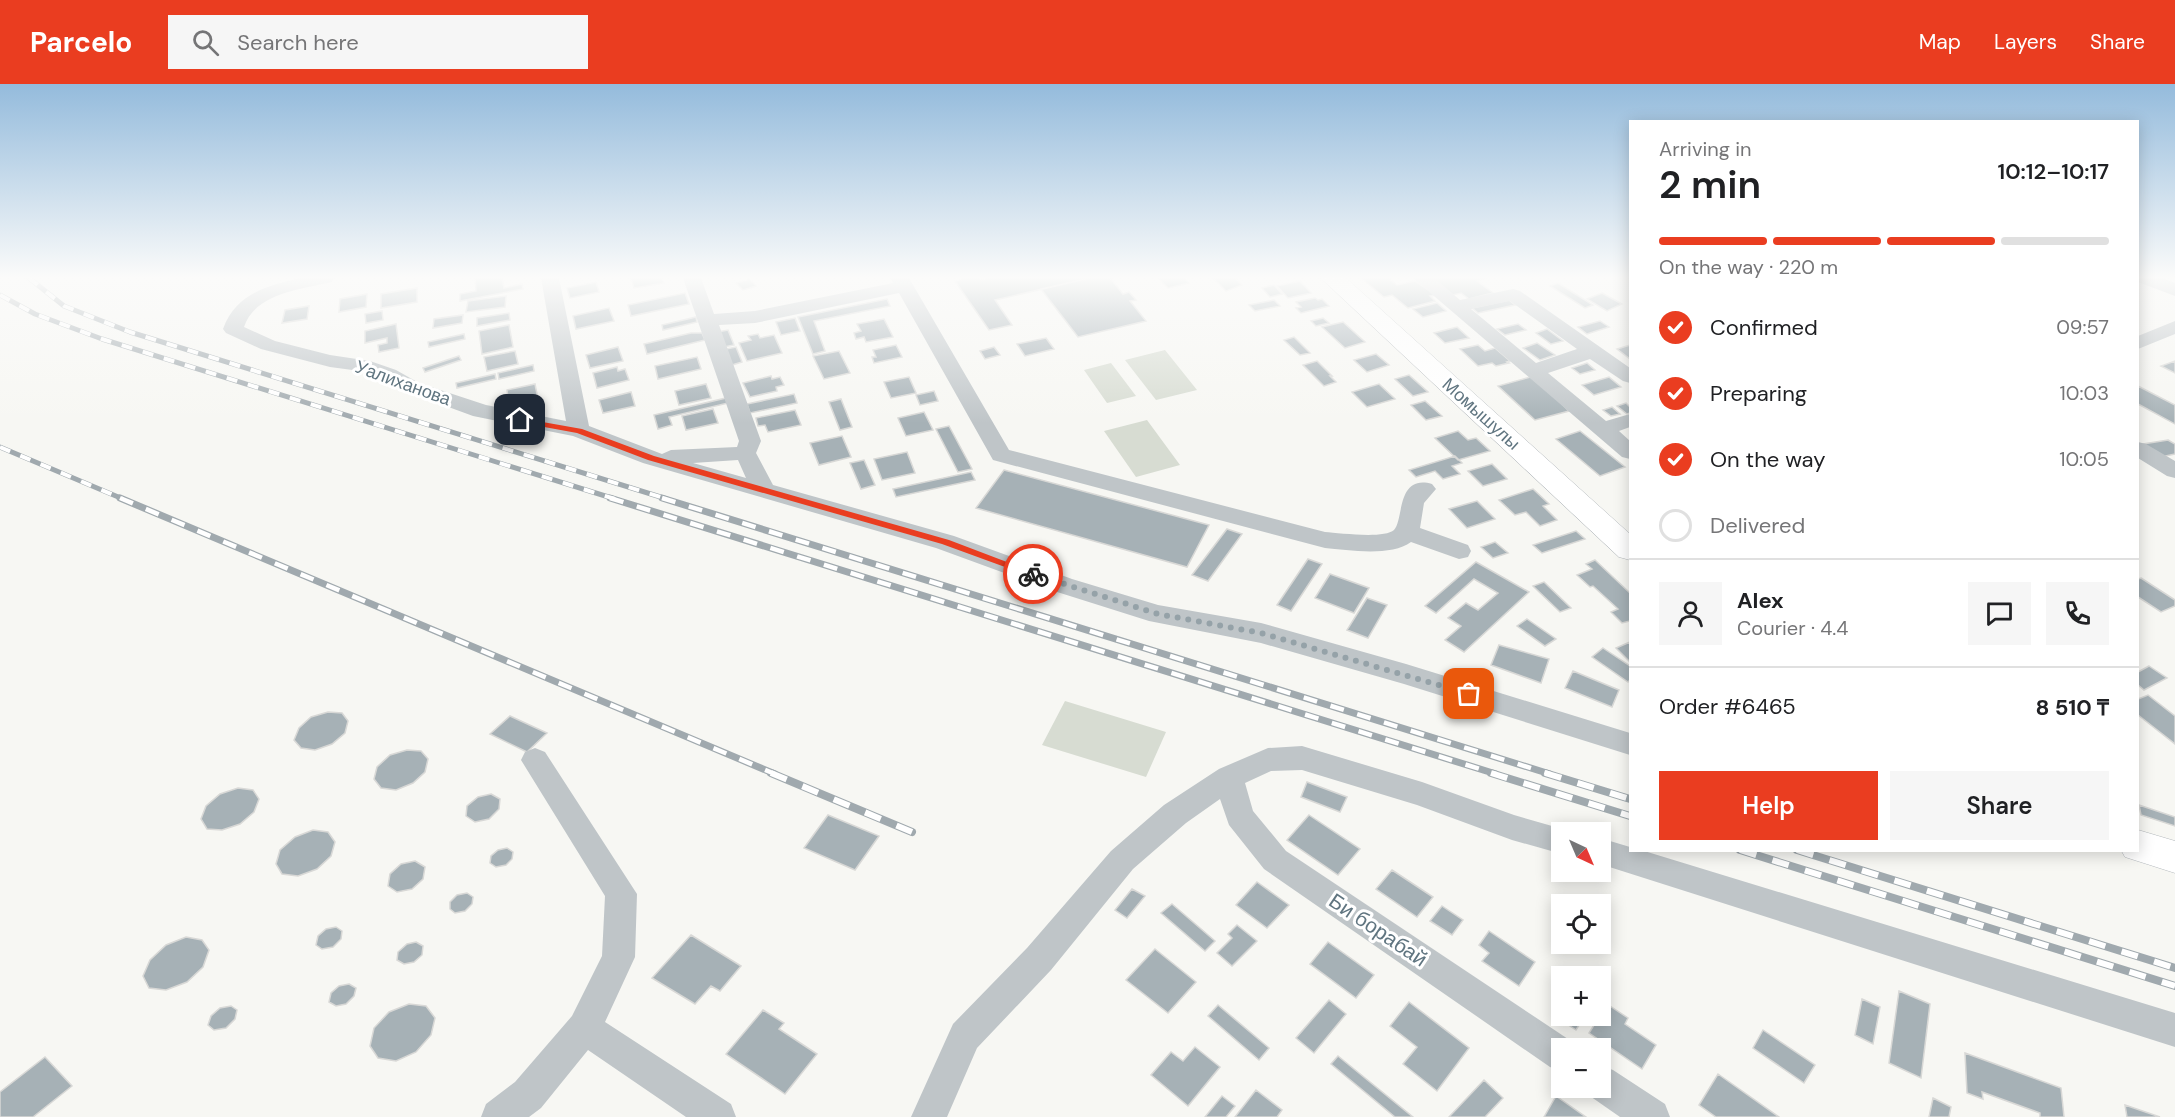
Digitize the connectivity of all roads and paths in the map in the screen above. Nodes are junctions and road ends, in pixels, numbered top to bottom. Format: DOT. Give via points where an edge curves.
graph roads {
  1 [pos="233,326"];
  2 [pos="559,326"];
  3 [pos="709,326"];
  4 [pos="927,326"];
  5 [pos="1386,326"];
  6 [pos="1482,326"];
  7 [pos="1558,326"];
  8 [pos="2175,327"];
  9 [pos="2139,343"];
  10 [pos="1593,351"];
  11 [pos="1535,370"];
  12 [pos="1629,376"];
  13 [pos="1629,420"];
  14 [pos="1605,429"];
  15 [pos="579,430"];
  16 [pos="2139,450"];
  17 [pos="1629,451"];
  18 [pos="745,453"];
  19 [pos="651,458"];
  20 [pos="2175,471"];
  21 [pos="1424,489"];
  22 [pos="764,490"];
  23 [pos="1407,532"];
  24 [pos="1625,539"];
  25 [pos="1459,551"];
  26 [pos="1629,744"];
  27 [pos="535,760"];
  28 [pos="1229,777"];
  29 [pos="1551,838"];
  30 [pos="2139,846"];
  31 [pos="1611,854"];
  32 [pos="2175,857"];
  33 [pos="584,1028"];
  34 [pos="2175,1029"];
  35 [pos="1551,1048"];
  36 [pos="1611,1089"];
  37 [pos="499,1117"];
  38 [pos="718,1117"];
  39 [pos="929,1117"];
  40 [pos="1652,1117"];
  1 -- 15 [label="street, Уалиханова" via="268,345 363,365 481,411"];
  2 -- 15 [label="street"];
  3 -- 18 [label="street" via="750,441"];
  4 -- 23 [label="street" via="1001,455 1325,540 1365,544 1399,540"];
  5 -- 24 [label="main road, Момышулы"];
  6 -- 11 [label="street"];
  7 -- 10 [label="street"];
  8 -- 9 [label="street"];
  10 -- 11 [label="street"];
  10 -- 12 [label="street"];
  11 -- 14 [label="street"];
  13 -- 14 [label="street"];
  14 -- 17 [label="street"];
  15 -- 19 [label="street"];
  16 -- 20 [label="street"];
  18 -- 19 [label="street"];
  18 -- 22 [label="street"];
  19 -- 22 [label="street"];
  21 -- 23 [label="street" via="1413,501"];
  22 -- 26 [label="street" via="945,542 1158,614 1261,633"];
  23 -- 25 [label="street"];
  27 -- 33 [label="street" via="621,894 618,957"];
  28 -- 29 [label="street" via="1268,760 1302,758"];
  28 -- 35 [label="street, Би борабай" via="1240,816 1275,860"];
  28 -- 39 [label="street" via="1175,814 1122,860 1039,959 964,1036"];
  30 -- 32 [label="main road"];
  31 -- 34 [label="street"];
  33 -- 37 [label="street" via="528,1095"];
  33 -- 38 [label="street"];
  36 -- 40 [label="street"];
}
